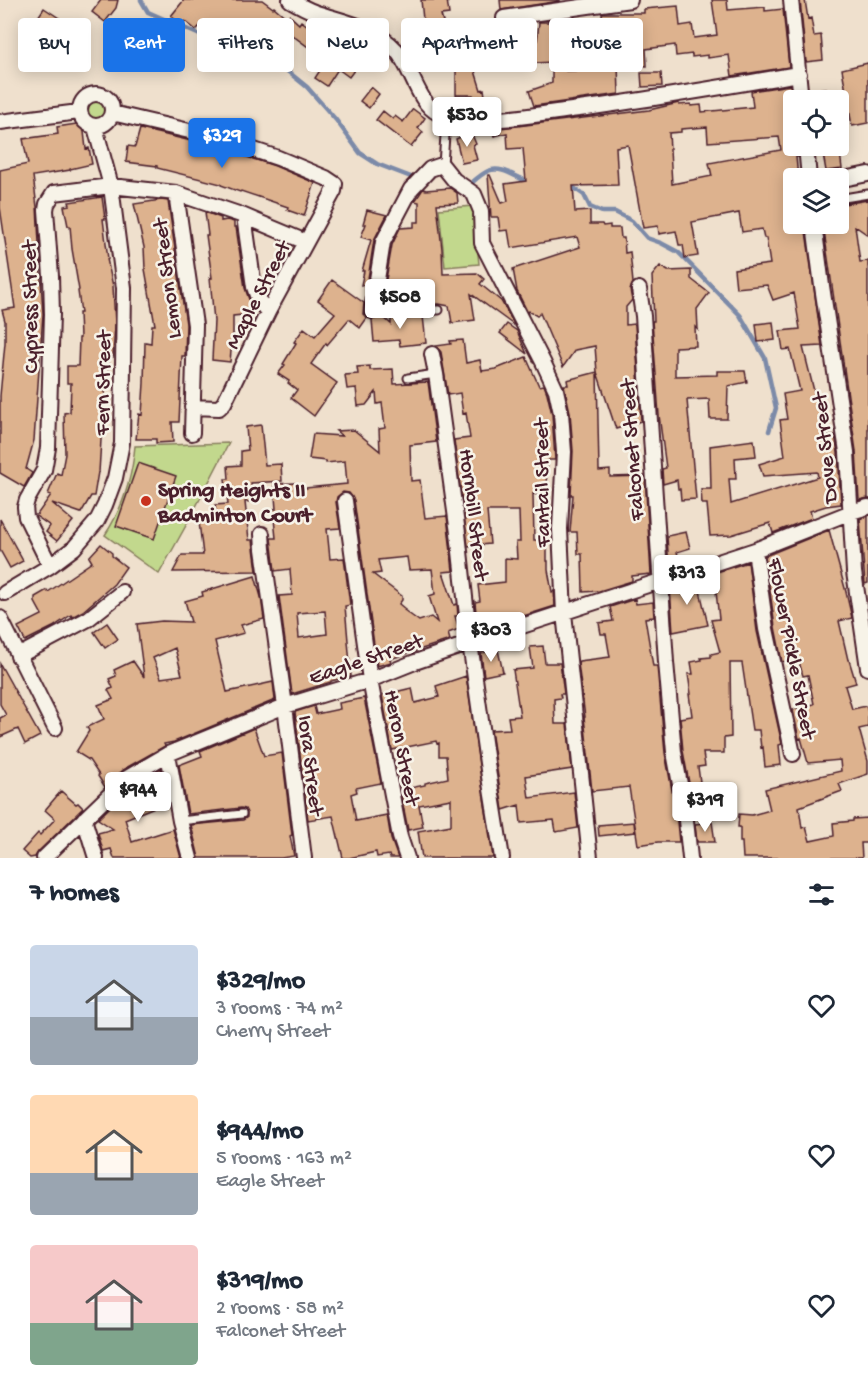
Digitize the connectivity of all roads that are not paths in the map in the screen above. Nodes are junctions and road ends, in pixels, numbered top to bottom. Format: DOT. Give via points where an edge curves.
graph roads {
  1 [pos="290,0"];
  2 [pos="630,0"];
  3 [pos="791,0"];
  4 [pos="504,18"];
  5 [pos="799,74"];
  6 [pos="800,90"];
  7 [pos="79,112"];
  8 [pos="112,113"];
  9 [pos="0,122"];
  10 [pos="95,127"];
  11 [pos="445,135"];
  12 [pos="442,165"];
  13 [pos="868,174"];
  14 [pos="849,178"];
  15 [pos="111,186"];
  16 [pos="176,193"];
  17 [pos="868,194"];
  18 [pos="849,197"];
  19 [pos="244,216"];
  20 [pos="815,234"];
  21 [pos="306,242"];
  22 [pos="639,289"];
  23 [pos="439,310"];
  24 [pos="372,311"];
  25 [pos="268,312"];
  26 [pos="432,354"];
  27 [pos="436,374"];
  28 [pos="408,378"];
  29 [pos="192,407"];
  30 [pos="192,433"];
  31 [pos="345,501"];
  32 [pos="868,507"];
  33 [pos="851,512"];
  34 [pos="262,534"];
  35 [pos="754,550"];
  36 [pos="50,566"];
  37 [pos="660,582"];
  38 [pos="3,590"];
  39 [pos="122,592"];
  40 [pos="0,612"];
  41 [pos="564,613"];
  42 [pos="0,618"];
  43 [pos="470,643"];
  44 [pos="18,656"];
  45 [pos="868,668"];
  46 [pos="370,680"];
  47 [pos="285,706"];
  48 [pos="55,728"];
  49 [pos="168,754"];
  50 [pos="793,754"];
  51 [pos="242,814"];
  52 [pos="84,819"];
  53 [pos="180,821"];
  54 [pos="44,858"];
  55 [pos="96,858"];
  56 [pos="190,858"];
  57 [pos="304,858"];
  58 [pos="407,858"];
  59 [pos="502,858"];
  60 [pos="590,858"];
  61 [pos="690,858"];
  1 -- 5 [label="street" via="380,37 397,51 428,107 450,117 483,121 528,116"];
  2 -- 4 [label="street"];
  3 -- 5 [label="street"];
  5 -- 6 [label="street"];
  7 -- 8 [label="street" via="85,97 92,94 107,98"];
  7 -- 9 [label="street"];
  7 -- 10 [label="street" via="87,125"];
  8 -- 10 [label="street" via="103,126"];
  8 -- 21 [label="street, Maple Street" via="215,137 326,178 335,184 334,191"];
  10 -- 15 [label="street, Fern Street"];
  11 -- 12 [label="lane"];
  12 -- 24 [label="street" via="430,170 411,189 382,243"];
  12 -- 41 [label="street, Fantail Street" via="454,180 474,194 481,211 482,243 556,390 564,453 560,529"];
  13 -- 14 [label="street"];
  15 -- 16 [label="street, Cypress Street"];
  15 -- 36 [label="street, Fern Street" via="124,288 122,443 115,478 97,521 74,548"];
  15 -- 36 [label="street, Cypress Street" via="54,193 46,210 52,315 48,448 44,470 25,507"];
  16 -- 19 [label="street, Cypress Street"];
  16 -- 29 [label="street, Lemon Street" via="195,325"];
  17 -- 18 [label="lane"];
  19 -- 21 [label="street, Cypress Street"];
  19 -- 25 [label="street" via="254,287"];
  20 -- 33 [label="street, Dove Street" via="847,452"];
  21 -- 25 [label="street, Maple Street"];
  22 -- 37 [label="street, Falconet Street"];
  23 -- 24 [label="lane"];
  25 -- 29 [label="street, Maple Street" via="224,403 219,408"];
  26 -- 27 [label="street, Hornbill Street"];
  27 -- 28 [label="lane"];
  27 -- 43 [label="street, Hornbill Street"];
  29 -- 30 [label="street, Lemon Street"];
  31 -- 46 [label="street, Heron Street"];
  32 -- 33 [label="street, Eagle Street"];
  33 -- 35 [label="street, Eagle Street"];
  33 -- 45 [label="street, Dove Street" via="854,572"];
  34 -- 47 [label="street, Iora Street"];
  35 -- 37 [label="street, Eagle Street"];
  35 -- 50 [label="street, Flower Pickle Street" via="766,629"];
  36 -- 38 [label="street, Fern Street"];
  37 -- 41 [label="street, Eagle Street"];
  37 -- 61 [label="street, Falconet Street" via="674,752"];
  38 -- 40 [label="street" via="6,601"];
  39 -- 44 [label="street" via="88,619"];
  41 -- 43 [label="street, Eagle Street"];
  41 -- 60 [label="street, Fantail Street"];
  42 -- 44 [label="street"];
  43 -- 46 [label="street, Eagle Street"];
  43 -- 59 [label="street, Hornbill Street"];
  44 -- 48 [label="street"];
  46 -- 47 [label="street, Eagle Street"];
  46 -- 58 [label="street, Heron Street" via="399,837"];
  47 -- 49 [label="street, Eagle Street"];
  47 -- 57 [label="street, Iora Street"];
  49 -- 52 [label="street, Eagle Street" via="127,778"];
  49 -- 53 [label="street"];
  51 -- 53 [label="lane"];
  52 -- 54 [label="street, Eagle Street"];
  52 -- 55 [label="street"];
  53 -- 56 [label="street"];
}
